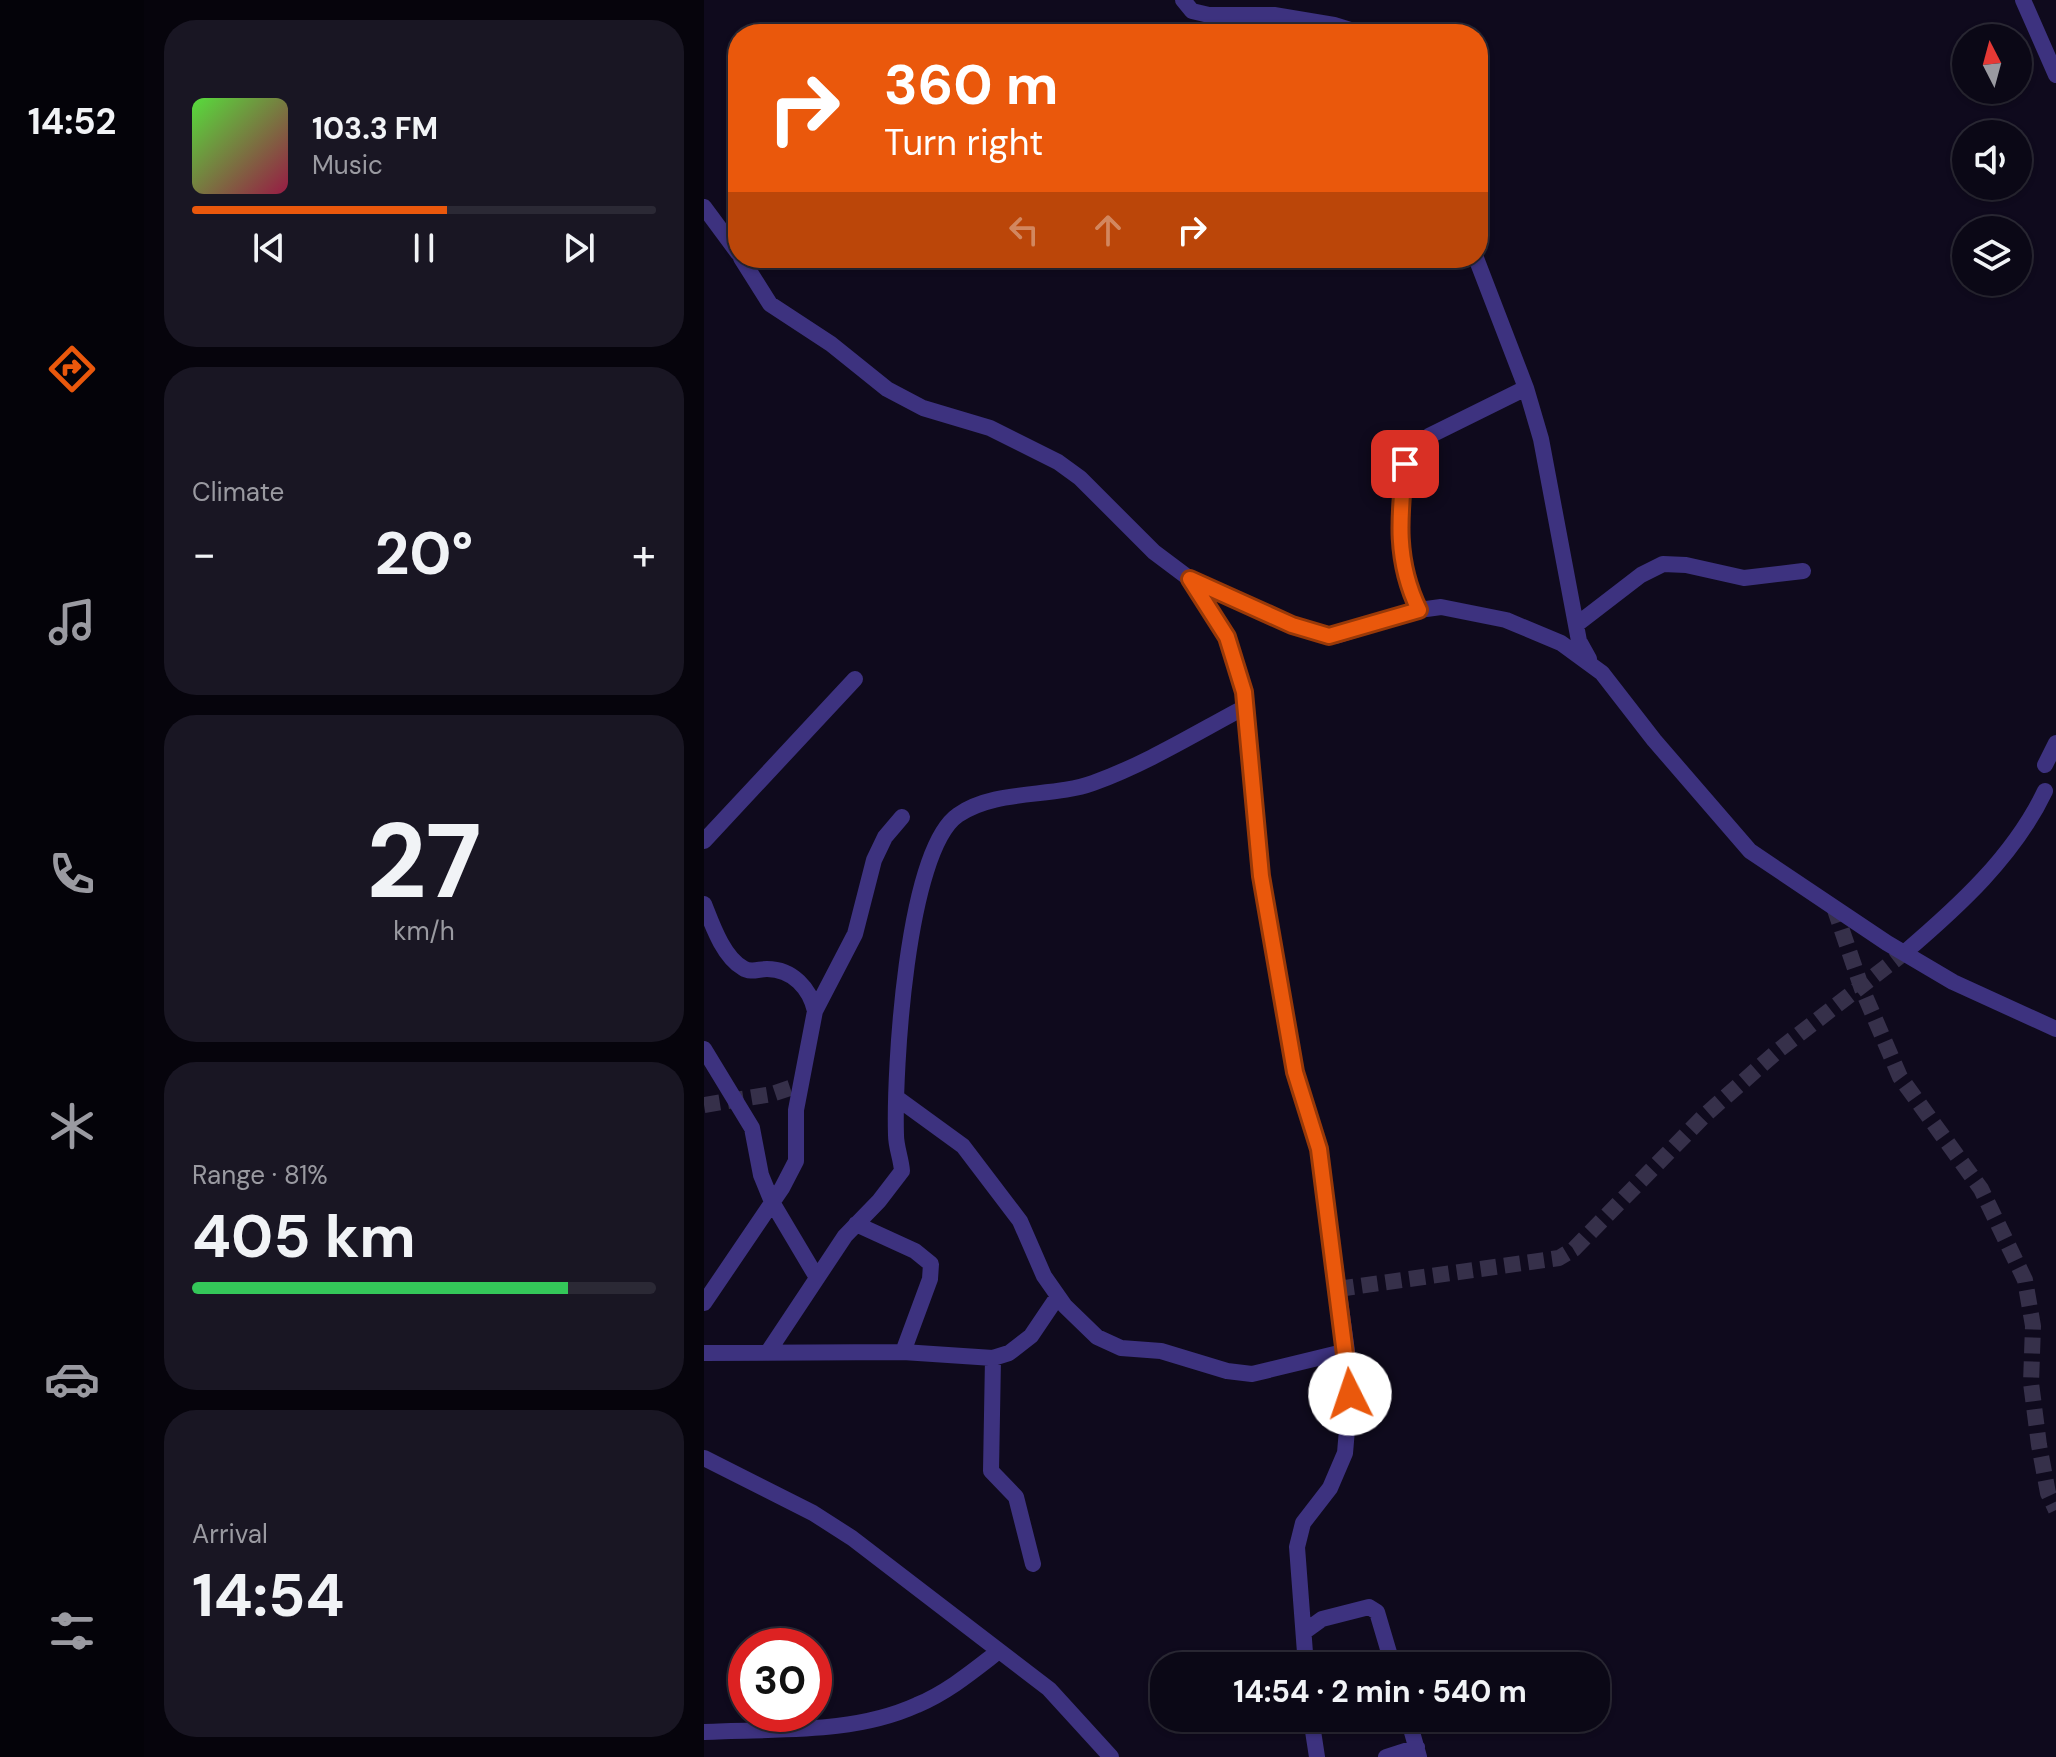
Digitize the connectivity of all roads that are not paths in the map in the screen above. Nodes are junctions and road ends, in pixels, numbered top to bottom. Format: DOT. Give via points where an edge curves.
graph roads {
  1 [pos="1183,0"];
  2 [pos="2023,0"];
  3 [pos="1330,24"];
  4 [pos="2056,75"];
  5 [pos="704,207"];
  6 [pos="728,240"];
  7 [pos="748,268"];
  8 [pos="1480,268"];
  9 [pos="1526,388"];
  10 [pos="1803,571"];
  11 [pos="1190,579"];
  12 [pos="1419,610"];
  13 [pos="1576,625"];
  14 [pos="1590,662"];
  15 [pos="855,679"];
  16 [pos="1245,707"];
  17 [pos="2056,743"];
  18 [pos="2045,765"];
  19 [pos="2045,791"];
  20 [pos="902,817"];
  21 [pos="704,841"];
  22 [pos="704,904"];
  23 [pos="1904,953"];
  24 [pos="815,1011"];
  25 [pos="2056,1029"];
  26 [pos="704,1049"];
  27 [pos="897,1098"];
  28 [pos="772,1202"];
  29 [pos="856,1224"];
  30 [pos="816,1276"];
  31 [pos="1058,1296"];
  32 [pos="704,1303"];
  33 [pos="1347,1351"];
  34 [pos="768,1352"];
  35 [pos="903,1352"];
  36 [pos="704,1353"];
  37 [pos="993,1358"];
  38 [pos="704,1458"];
  39 [pos="1033,1564"];
  40 [pos="1304,1632"];
  41 [pos="999,1651"];
  42 [pos="1305,1652"];
  43 [pos="1389,1652"];
  44 [pos="704,1732"];
  45 [pos="1313,1732"];
  46 [pos="1412,1732"];
  47 [pos="1418,1752"];
  48 [pos="1111,1757"];
  49 [pos="1317,1757"];
  50 [pos="1386,1757"];
  1 -- 3 [label="street" via="1192,11 1209,15 1274,15"];
  2 -- 4 [label="street"];
  5 -- 6 [label="street"];
  7 -- 11 [label="street" via="770,304 879,384 923,408 990,428 1058,462"];
  8 -- 9 [label="street"];
  9 -- 12 [label="street" via="1429,436 1407,453 1400,554"];
  9 -- 13 [label="street"];
  10 -- 13 [label="street" via="1744,578 1663,564"];
  11 -- 12 [label="street" via="1329,636"];
  11 -- 16 [label="street" via="1227,637 1241,675"];
  12 -- 14 [label="street" via="1454,608 1506,620 1561,643"];
  13 -- 14 [label="street"];
  14 -- 23 [label="street" via="1750,851"];
  15 -- 21 [label="street"];
  16 -- 27 [label="street" via="1093,783 987,804 958,815 946,827 918,892 901,991"];
  16 -- 33 [label="street" via="1261,876 1295,1072 1319,1149"];
  17 -- 18 [label="street"];
  19 -- 23 [label="street" via="2034,815 1989,875"];
  20 -- 24 [label="street" via="874,860 855,934"];
  22 -- 24 [label="street" via="740,967 772,969 798,980 809,990"];
  23 -- 25 [label="street" via="1953,982"];
  24 -- 28 [label="street" via="796,1110 796,1161"];
  26 -- 28 [label="street" via="752,1128"];
  27 -- 29 [label="street" via="902,1171"];
  27 -- 31 [label="street" via="957,1140 985,1173 1020,1221"];
  28 -- 30 [label="street"];
  28 -- 32 [label="street"];
  29 -- 30 [label="street"];
  29 -- 35 [label="street" via="931,1264"];
  30 -- 34 [label="street"];
  31 -- 33 [label="street" via="1097,1337 1121,1348 1161,1351 1227,1371 1269,1372"];
  31 -- 37 [label="street" via="1031,1336"];
  33 -- 40 [label="street" via="1345,1453 1330,1488 1303,1523 1297,1547"];
  34 -- 35 [label="street"];
  34 -- 36 [label="street"];
  35 -- 37 [label="street"];
  37 -- 39 [label="street" via="991,1471 1016,1497"];
  38 -- 41 [label="street" via="852,1538"];
  40 -- 42 [label="street"];
  40 -- 43 [label="street" via="1322,1619 1369,1607 1377,1612"];
  41 -- 44 [label="street" via="938,1695 880,1718 811,1729"];
  41 -- 48 [label="street" via="1049,1689"];
  45 -- 49 [label="street"];
  46 -- 47 [label="street"];
  47 -- 50 [label="street"];
}
